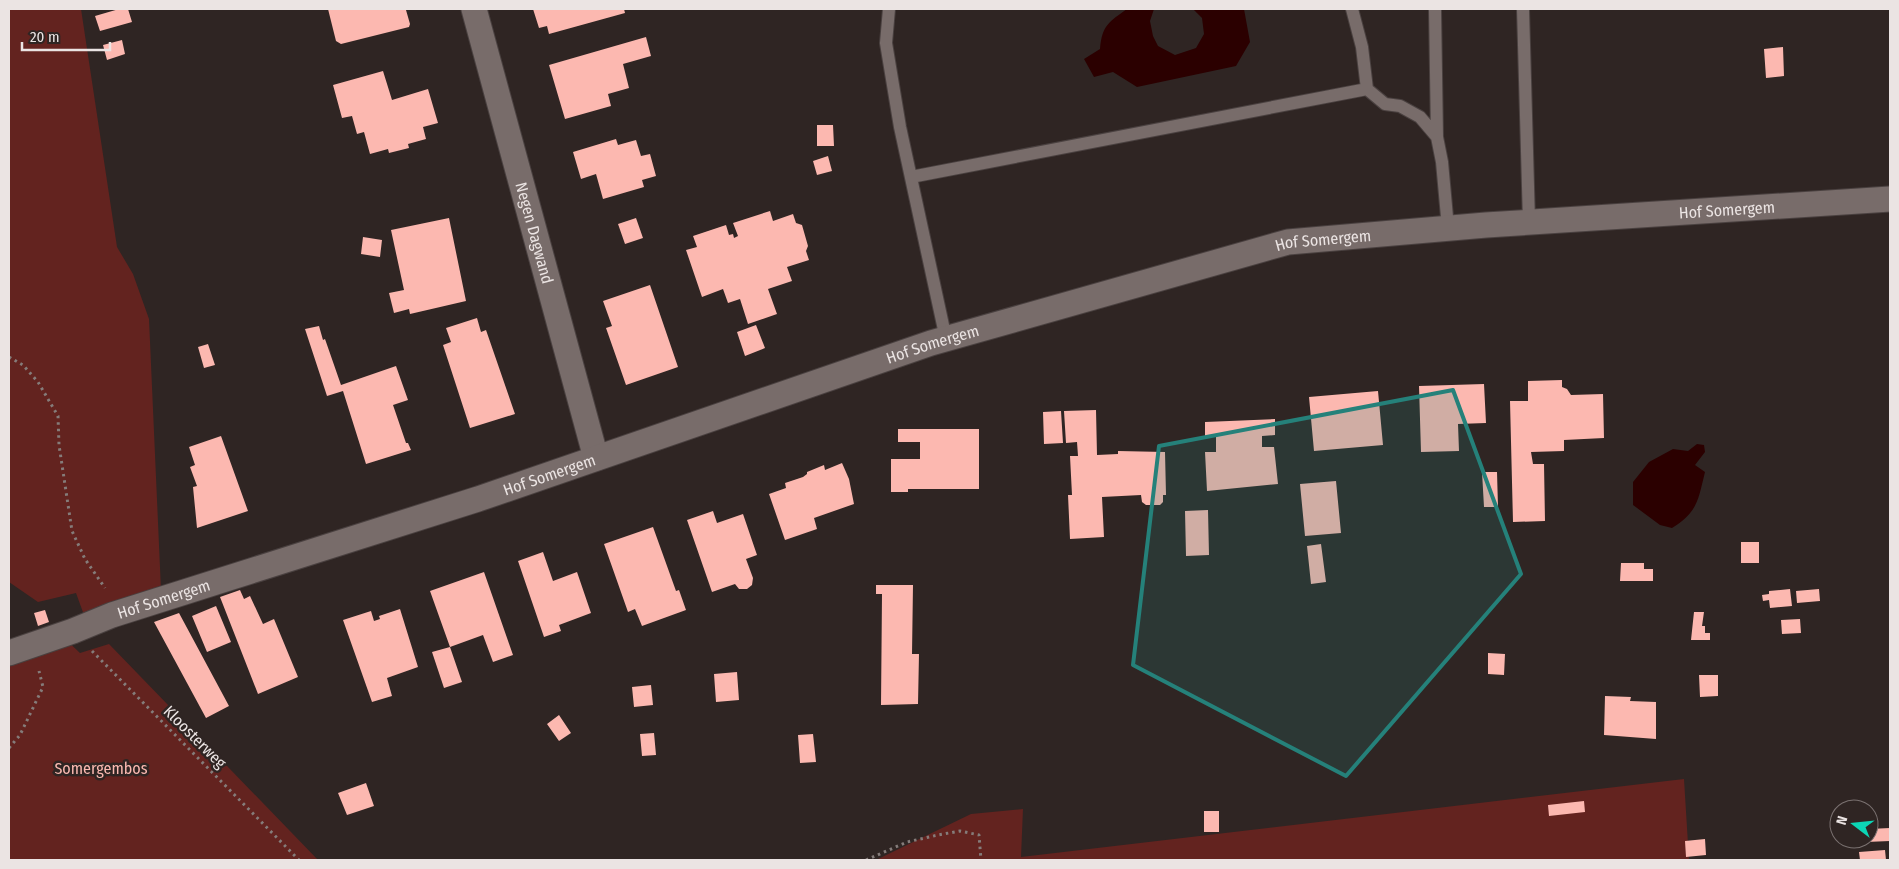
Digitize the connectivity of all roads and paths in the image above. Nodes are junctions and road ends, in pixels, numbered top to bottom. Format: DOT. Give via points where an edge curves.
graph roads {
  1 [pos="474,9"];
  2 [pos="889,9"];
  3 [pos="1352,9"];
  4 [pos="1435,9"];
  5 [pos="1523,9"];
  6 [pos="1366,89"];
  7 [pos="1437,137"];
  8 [pos="911,177"];
  9 [pos="1890,199"];
  10 [pos="1529,222"];
  11 [pos="1448,228"];
  12 [pos="946,339"];
  13 [pos="9,357"];
  14 [pos="596,458"];
  15 [pos="112,615"];
  16 [pos="72,631"];
  17 [pos="20,650"];
  18 [pos="9,748"];
  19 [pos="299,860"];
  20 [pos="866,860"];
  21 [pos="981,860"];
  1 -- 14 [label="street, Negen Dagwand"];
  2 -- 8 [label="lane" via="886,43"];
  3 -- 6 [label="lane" via="1362,47"];
  4 -- 7 [label="lane"];
  5 -- 10 [label="lane"];
  6 -- 7 [label="lane" via="1385,104 1400,106 1420,116"];
  6 -- 8 [label="lane"];
  7 -- 11 [label="lane"];
  8 -- 12 [label="lane"];
  9 -- 10 [label="street, Hof Somergem"];
  10 -- 11 [label="street, Hof Somergem"];
  11 -- 12 [label="street, Hof Somergem" via="1288,242"];
  12 -- 14 [label="street, Hof Somergem"];
  13 -- 15 [label="path" via="38,382 58,416 72,532 84,559 104,586"];
  14 -- 15 [label="street, Hof Somergem" via="478,499"];
  15 -- 16 [label="street, Hof Somergem"];
  16 -- 17 [label="street, Hof Somergem"];
  16 -- 19 [label="path, Kloosterweg"];
  17 -- 18 [label="path" via="43,687 20,735"];
  20 -- 21 [label="path" via="907,842 960,831 978,835"];
}
